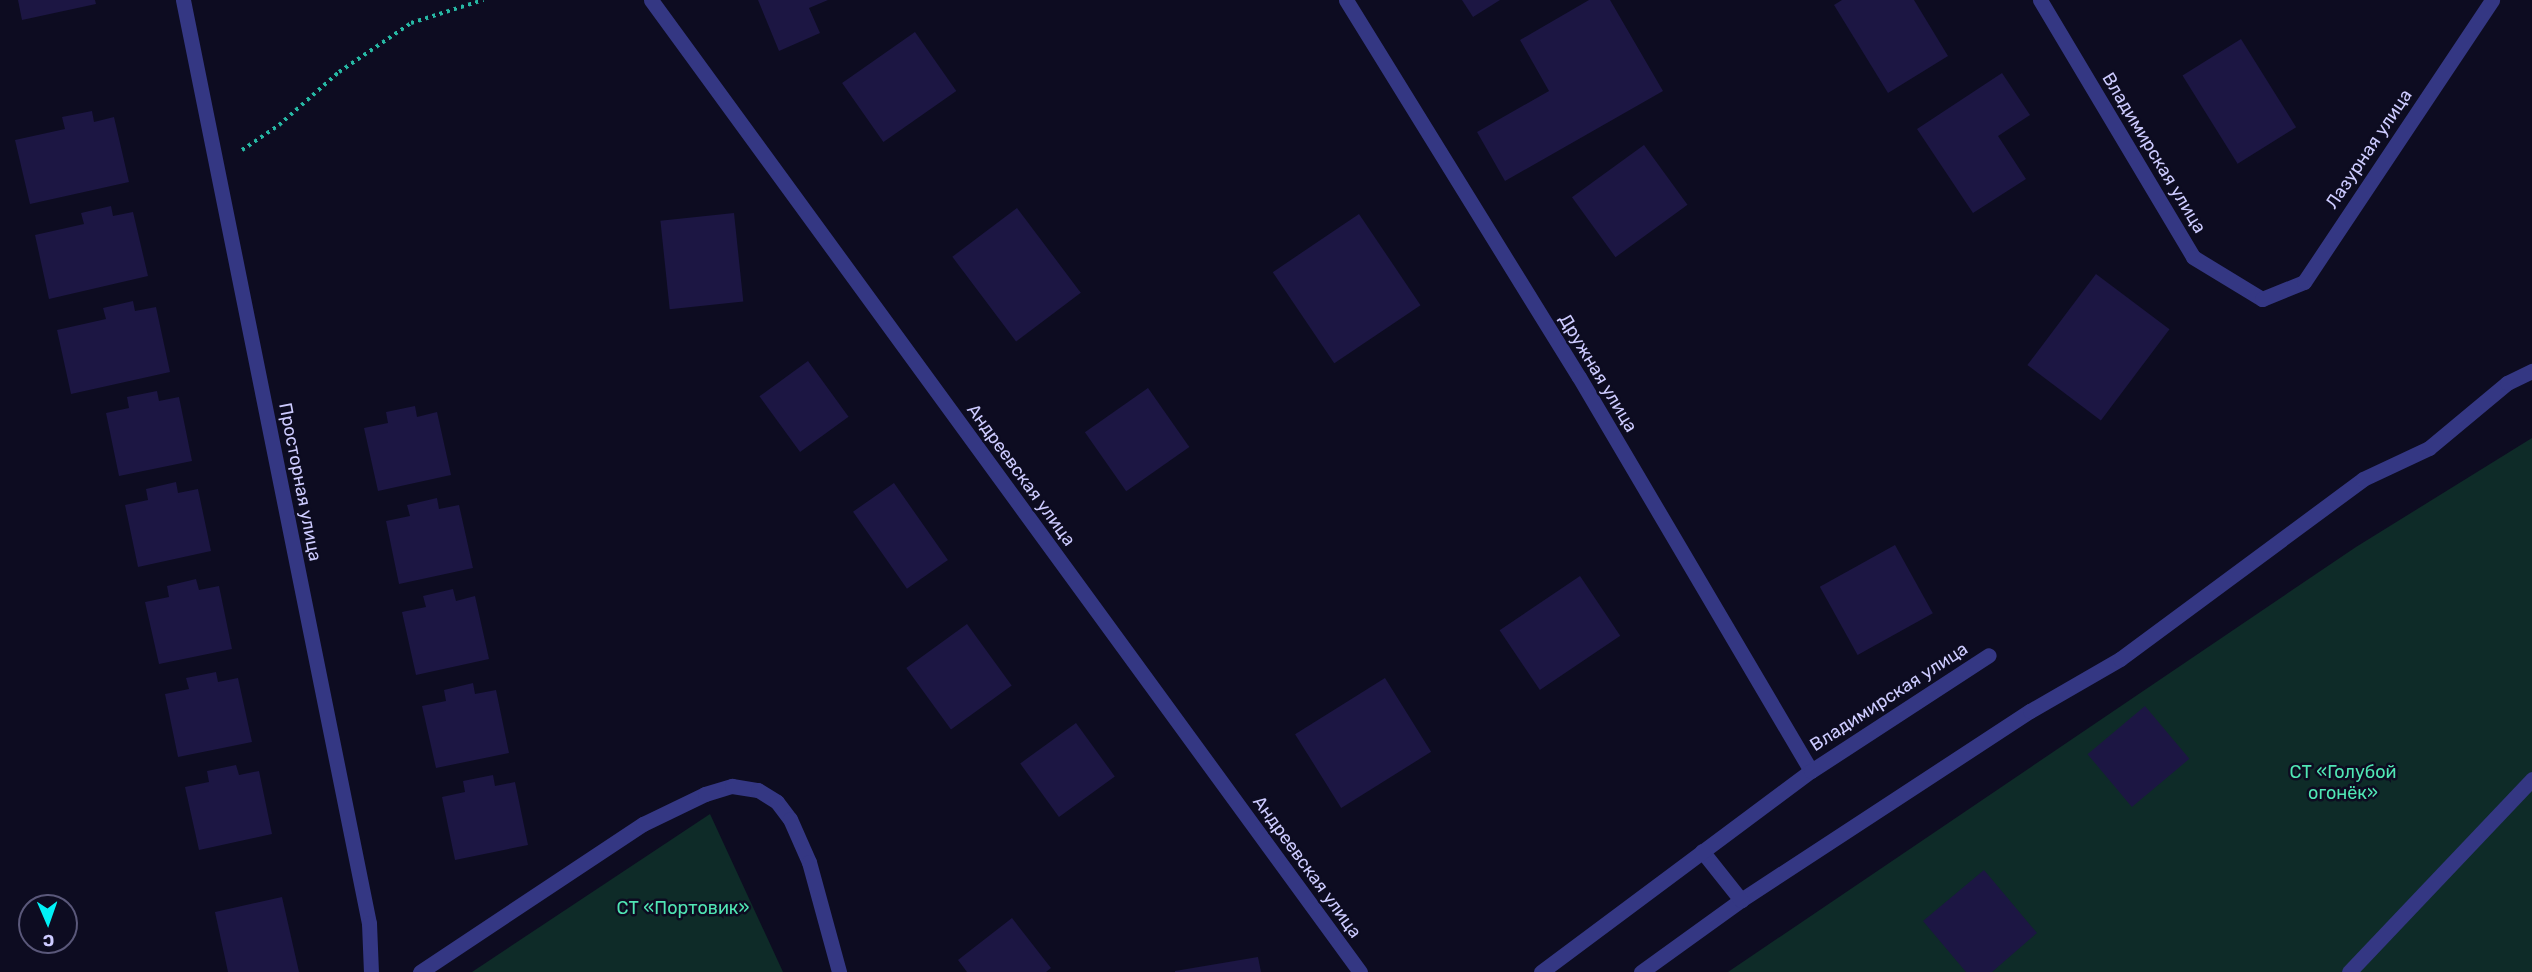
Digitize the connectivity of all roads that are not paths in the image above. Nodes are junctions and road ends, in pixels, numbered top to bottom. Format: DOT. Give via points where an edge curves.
graph roads {
  1 [pos="183,0"];
  2 [pos="651,0"];
  3 [pos="1346,0"];
  4 [pos="2040,0"];
  5 [pos="2492,0"];
  6 [pos="2262,299"];
  7 [pos="2532,371"];
  8 [pos="1989,655"];
  9 [pos="1811,771"];
  10 [pos="2532,779"];
  11 [pos="1702,851"];
  12 [pos="1741,900"];
  13 [pos="371,972"];
  14 [pos="420,972"];
  15 [pos="839,972"];
  16 [pos="1360,972"];
  17 [pos="1541,972"];
  18 [pos="1641,972"];
  19 [pos="2349,972"];
  1 -- 13 [label="street, Просторная улица" via="369,923"];
  2 -- 16 [label="street, Андреевская улица"];
  3 -- 9 [label="street, Дружная улица" via="1579,377"];
  4 -- 6 [label="street, Владимирская улица" via="2193,257"];
  5 -- 6 [label="street, Лазурная улица" via="2304,282"];
  7 -- 12 [label="street" via="2507,383 2430,448 2363,479 2121,659 2030,711"];
  8 -- 9 [label="street, Владимирская улица"];
  9 -- 11 [label="street, Владимирская улица"];
  10 -- 19 [label="street"];
  11 -- 12 [label="street"];
  11 -- 17 [label="street, Владимирская улица"];
  12 -- 18 [label="street"];
  14 -- 15 [label="street" via="643,824 705,794 732,786 758,790 777,802 790,819 809,862"];
}
